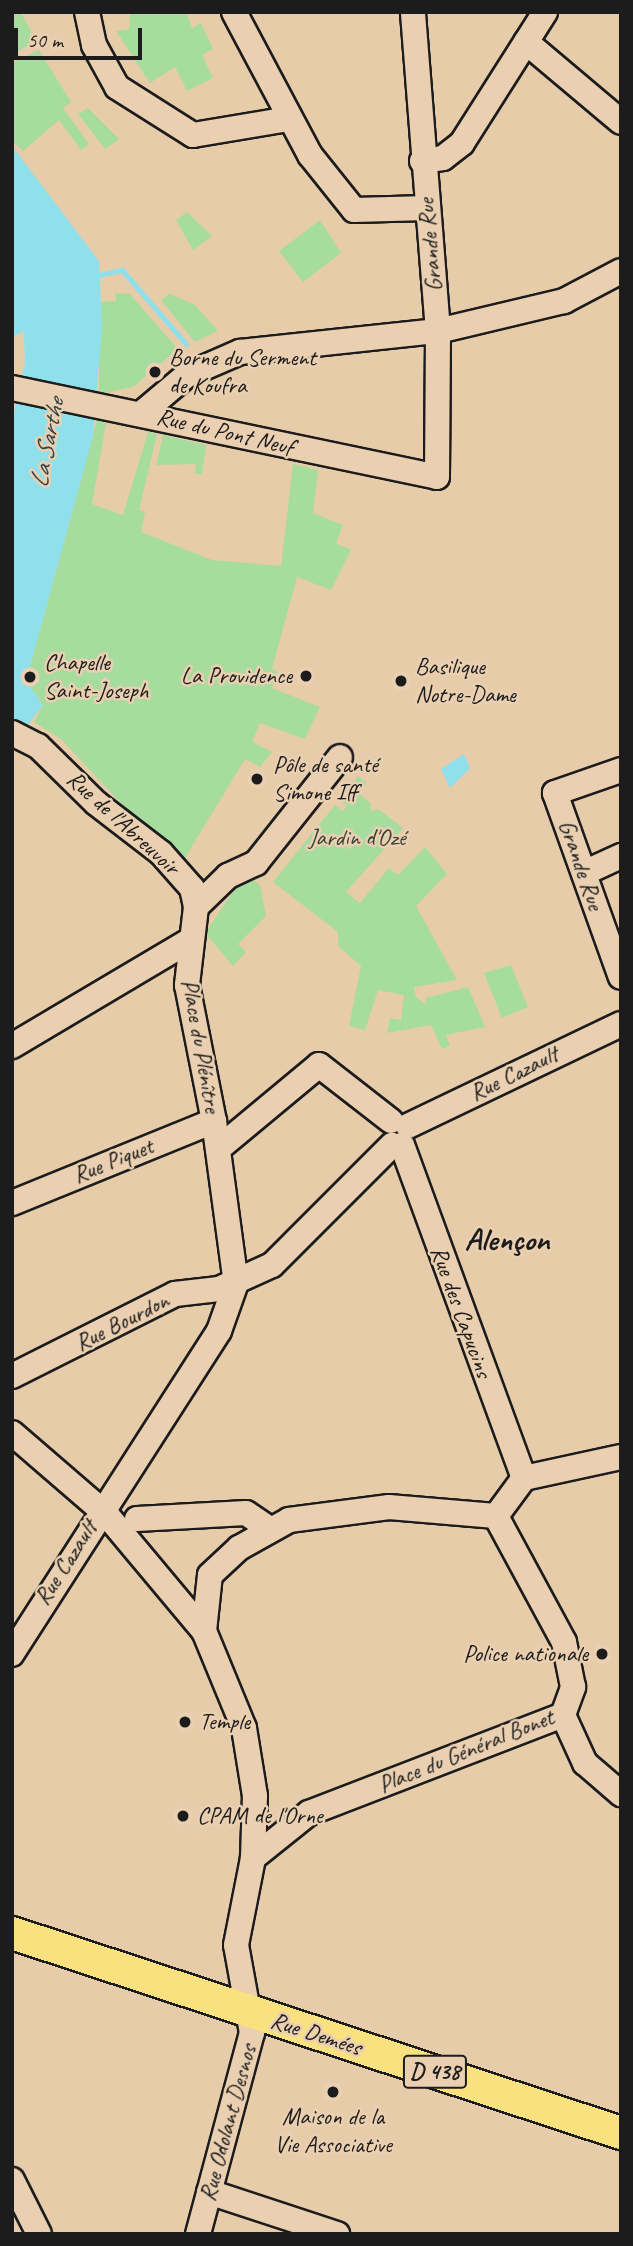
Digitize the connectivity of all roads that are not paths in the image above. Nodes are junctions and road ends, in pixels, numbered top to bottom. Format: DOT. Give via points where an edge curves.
graph roads {
  1 [pos="87,12"];
  2 [pos="234,12"];
  3 [pos="413,12"];
  4 [pos="545,12"];
  5 [pos="526,42"];
  6 [pos="289,119"];
  7 [pos="621,122"];
  8 [pos="422,161"];
  9 [pos="427,208"];
  10 [pos="621,271"];
  11 [pos="438,331"];
  12 [pos="12,388"];
  13 [pos="142,413"];
  14 [pos="437,477"];
  15 [pos="12,733"];
  16 [pos="340,757"];
  17 [pos="621,770"];
  18 [pos="621,856"];
  19 [pos="584,873"];
  20 [pos="196,907"];
  21 [pos="187,942"];
  22 [pos="621,977"];
  23 [pos="621,1024"];
  24 [pos="12,1046"];
  25 [pos="214,1121"];
  26 [pos="398,1134"];
  27 [pos="218,1149"];
  28 [pos="12,1203"];
  29 [pos="236,1283"];
  30 [pos="12,1376"];
  31 [pos="12,1433"];
  32 [pos="621,1457"];
  33 [pos="524,1478"];
  34 [pos="100,1509"];
  35 [pos="496,1516"];
  36 [pos="138,1519"];
  37 [pos="270,1530"];
  38 [pos="210,1575"];
  39 [pos="159,1578"];
  40 [pos="204,1631"];
  41 [pos="12,1654"];
  42 [pos="563,1715"];
  43 [pos="621,1794"];
  44 [pos="254,1796"];
  45 [pos="295,1820"];
  46 [pos="253,1858"];
  47 [pos="12,1933"];
  48 [pos="249,2011"];
  49 [pos="621,2133"];
  50 [pos="12,2180"];
  51 [pos="209,2192"];
  52 [pos="39,2234"];
  53 [pos="198,2234"];
  54 [pos="337,2234"];
  1 -- 6 [label="street" via="94,45 117,87 193,135"];
  2 -- 6 [label="street"];
  3 -- 8 [label="street, Grande Rue"];
  4 -- 5 [label="street"];
  5 -- 7 [label="street"];
  5 -- 8 [label="street" via="462,143 443,158"];
  6 -- 9 [label="street" via="354,210"];
  8 -- 9 [label="street, Grande Rue"];
  9 -- 11 [label="street, Grande Rue"];
  10 -- 11 [label="street" via="564,301"];
  11 -- 13 [label="street" via="240,352 187,375"];
  11 -- 14 [label="street, Grande Rue"];
  12 -- 13 [label="street, Rue du Pont Neuf" via="105,411"];
  13 -- 14 [label="street, Rue du Pont Neuf"];
  15 -- 20 [label="street, Rue de l'Abreuvoir" via="38,746 178,870"];
  16 -- 20 [label="street" via="256,863 228,876"];
  17 -- 19 [label="street, Grande Rue" via="555,793"];
  18 -- 19 [label="street"];
  19 -- 22 [label="street, Grande Rue"];
  20 -- 21 [label="street, Place du Plénître"];
  21 -- 24 [label="street"];
  21 -- 25 [label="street, Place du Plénître" via="187,985"];
  23 -- 26 [label="street, Rue Cazault"];
  25 -- 27 [label="street, Place du Plénître"];
  25 -- 28 [label="street, Rue Piquet"];
  26 -- 27 [label="street" via="319,1065"];
  26 -- 29 [label="street, Rue Cazault" via="272,1265"];
  26 -- 33 [label="street, Rue des Capucins"];
  27 -- 29 [label="street, Place du Plénître"];
  29 -- 30 [label="street, Rue Bourdon" via="175,1294"];
  29 -- 34 [label="street, Rue Cazault" via="219,1331"];
  31 -- 34 [label="street"];
  32 -- 33 [label="street"];
  33 -- 35 [label="street"];
  34 -- 39 [label="street"];
  34 -- 41 [label="street, Rue Cazault"];
  35 -- 37 [label="street" via="389,1507 289,1520"];
  35 -- 42 [label="street, Place du Général Bonet" via="564,1642 573,1687"];
  36 -- 37 [label="street" via="246,1513"];
  37 -- 38 [label="street"];
  38 -- 39 [label="street"];
  38 -- 40 [label="street"];
  39 -- 40 [label="street"];
  40 -- 44 [label="street" via="244,1728"];
  42 -- 43 [label="street" via="584,1763"];
  42 -- 45 [label="street, Place du Général Bonet"];
  44 -- 45 [label="street"];
  44 -- 46 [label="street"];
  45 -- 46 [label="street"];
  46 -- 48 [label="street" via="236,1945"];
  47 -- 48 [label="main road, Rue Demées / D 438"];
  48 -- 49 [label="main road, Rue Demées / D 438"];
  48 -- 51 [label="street, Rue Odolant Desnos" via="253,2033"];
  50 -- 52 [label="street"];
  51 -- 53 [label="street, Rue Odolant Desnos"];
  51 -- 54 [label="street"];
}
